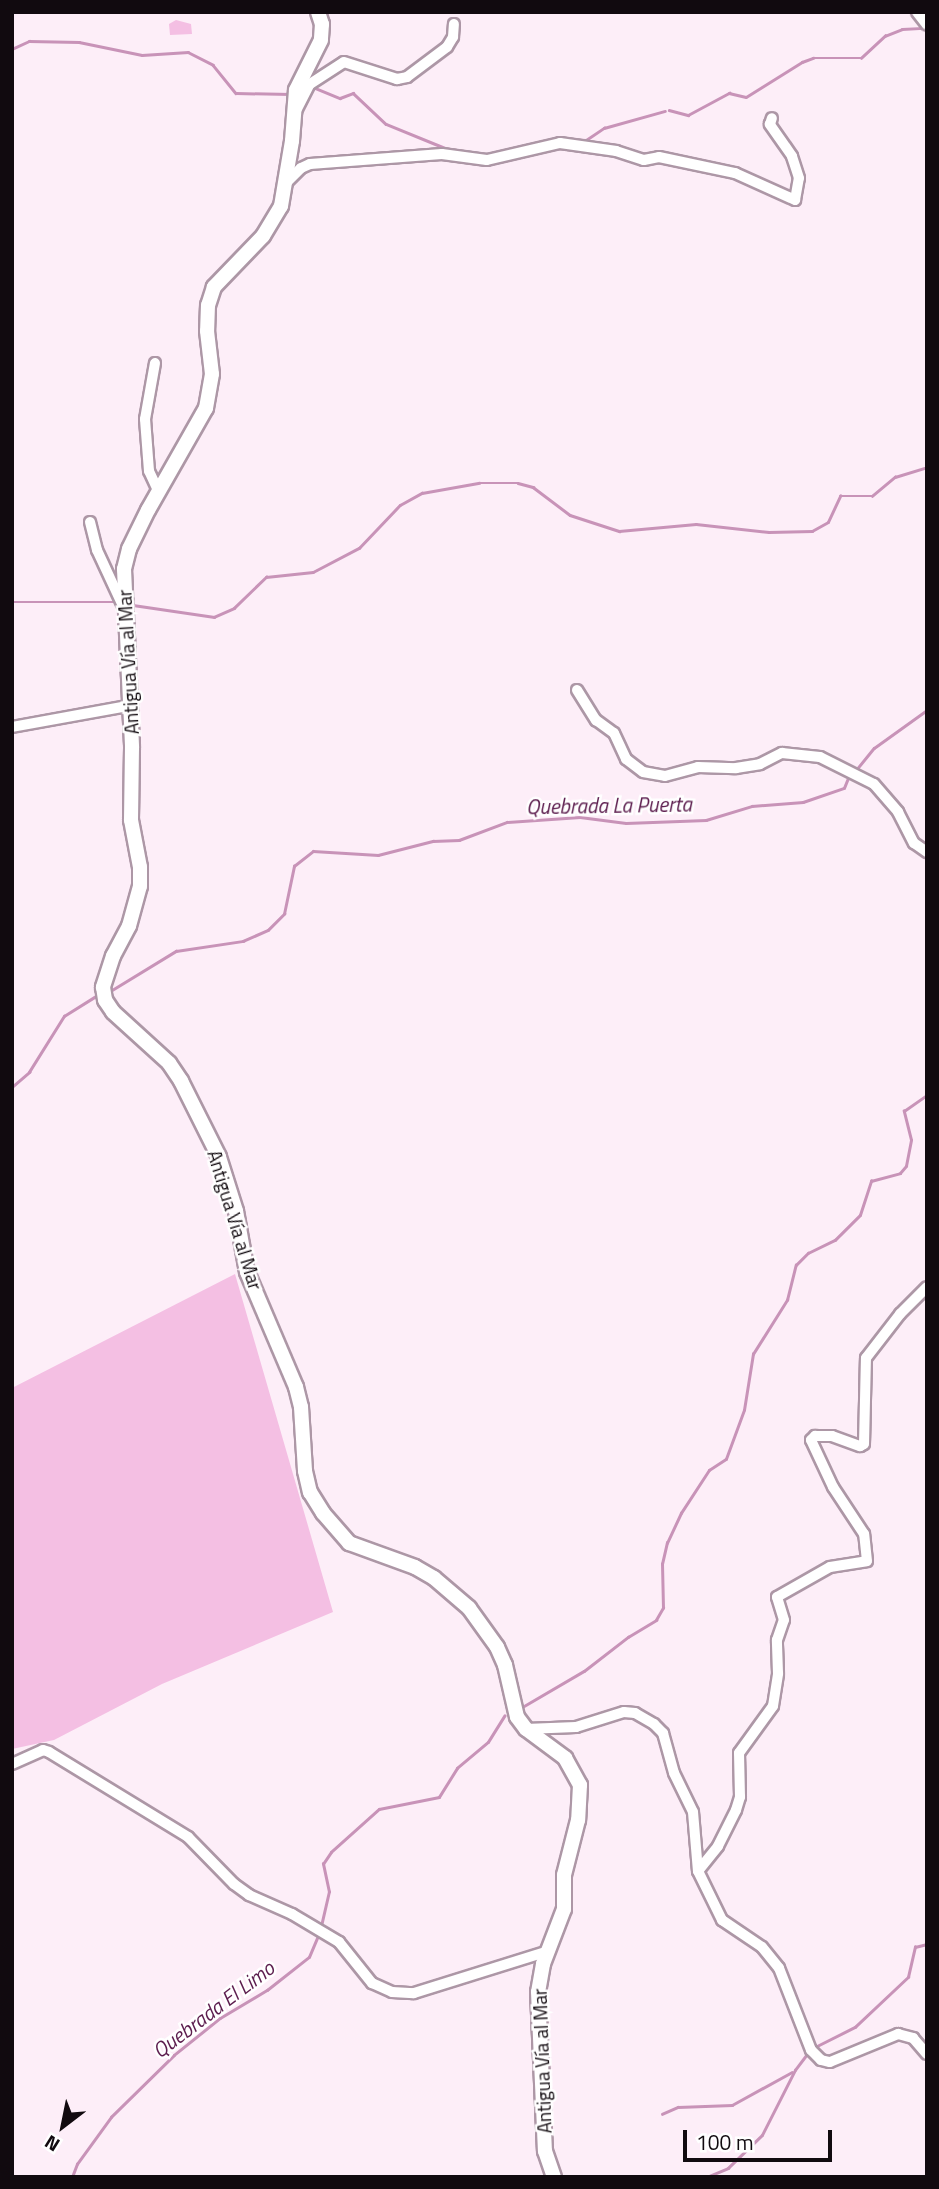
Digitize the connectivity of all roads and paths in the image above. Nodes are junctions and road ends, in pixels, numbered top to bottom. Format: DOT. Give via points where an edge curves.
graph roads {
  1 [pos="318,12"];
  2 [pos="917,12"];
  3 [pos="454,24"];
  4 [pos="927,25"];
  5 [pos="294,115"];
  6 [pos="772,118"];
  7 [pos="285,184"];
  8 [pos="156,363"];
  9 [pos="159,492"];
  10 [pos="90,522"];
  11 [pos="125,609"];
  12 [pos="577,690"];
  13 [pos="128,706"];
  14 [pos="12,727"];
  15 [pos="927,852"];
  16 [pos="927,1287"];
  17 [pos="526,1729"];
  18 [pos="12,1764"];
  19 [pos="698,1871"];
  20 [pos="549,1951"];
  21 [pos="927,2054"];
  22 [pos="554,2177"];
  1 -- 5 [label="main road, Antigua Vía al Mar" via="321,40 296,90"];
  2 -- 4 [label="street"];
  3 -- 5 [label="street" via="447,47 407,77 397,79 344,62 310,84"];
  5 -- 7 [label="main road, Antigua Vía al Mar"];
  6 -- 7 [label="street" via="770,124 792,156 799,178 795,200 735,173 560,144 487,160 442,154 310,164"];
  7 -- 9 [label="main road, Antigua Vía al Mar" via="281,206 263,236 214,287 208,305 209,398 204,415"];
  8 -- 9 [label="street" via="145,419 149,471"];
  9 -- 11 [label="main road, Antigua Vía al Mar" via="129,549 124,569"];
  10 -- 11 [label="street" via="97,550"];
  11 -- 13 [label="main road, Antigua Vía al Mar"];
  12 -- 15 [label="street" via="596,720 614,733 626,759 642,772 665,776 698,767 736,768 760,764 782,753 820,757 874,784 898,812 914,843"];
  13 -- 14 [label="street"];
  13 -- 17 [label="main road, Antigua Vía al Mar" via="131,820 140,886 129,926 107,971 105,1000 169,1063 219,1157 236,1211 247,1272 296,1387 310,1492 349,1543 415,1567 478,1617 505,1665 517,1717"];
  16 -- 19 [label="street" via="866,1358 864,1444 832,1436 811,1440 832,1487 864,1534 867,1562 830,1567 777,1597 784,1617 777,1640 773,1706 739,1753 736,1810 718,1846"];
  17 -- 19 [label="street" via="576,1727 624,1712 654,1724 663,1733 674,1773 693,1812"];
  17 -- 20 [label="main road, Antigua Vía al Mar" via="565,1758 580,1785 579,1820 564,1875 564,1909"];
  18 -- 20 [label="street" via="43,1750 49,1752 188,1837 250,1895 292,1913 339,1942 372,1983 392,1992 414,1993"];
  19 -- 21 [label="street" via="722,1920 762,1947 779,1968 810,2050 821,2060 830,2062 898,2034 918,2041"];
  20 -- 22 [label="main road, Antigua Vía al Mar" via="539,1978 538,2004 545,2151"];
}
